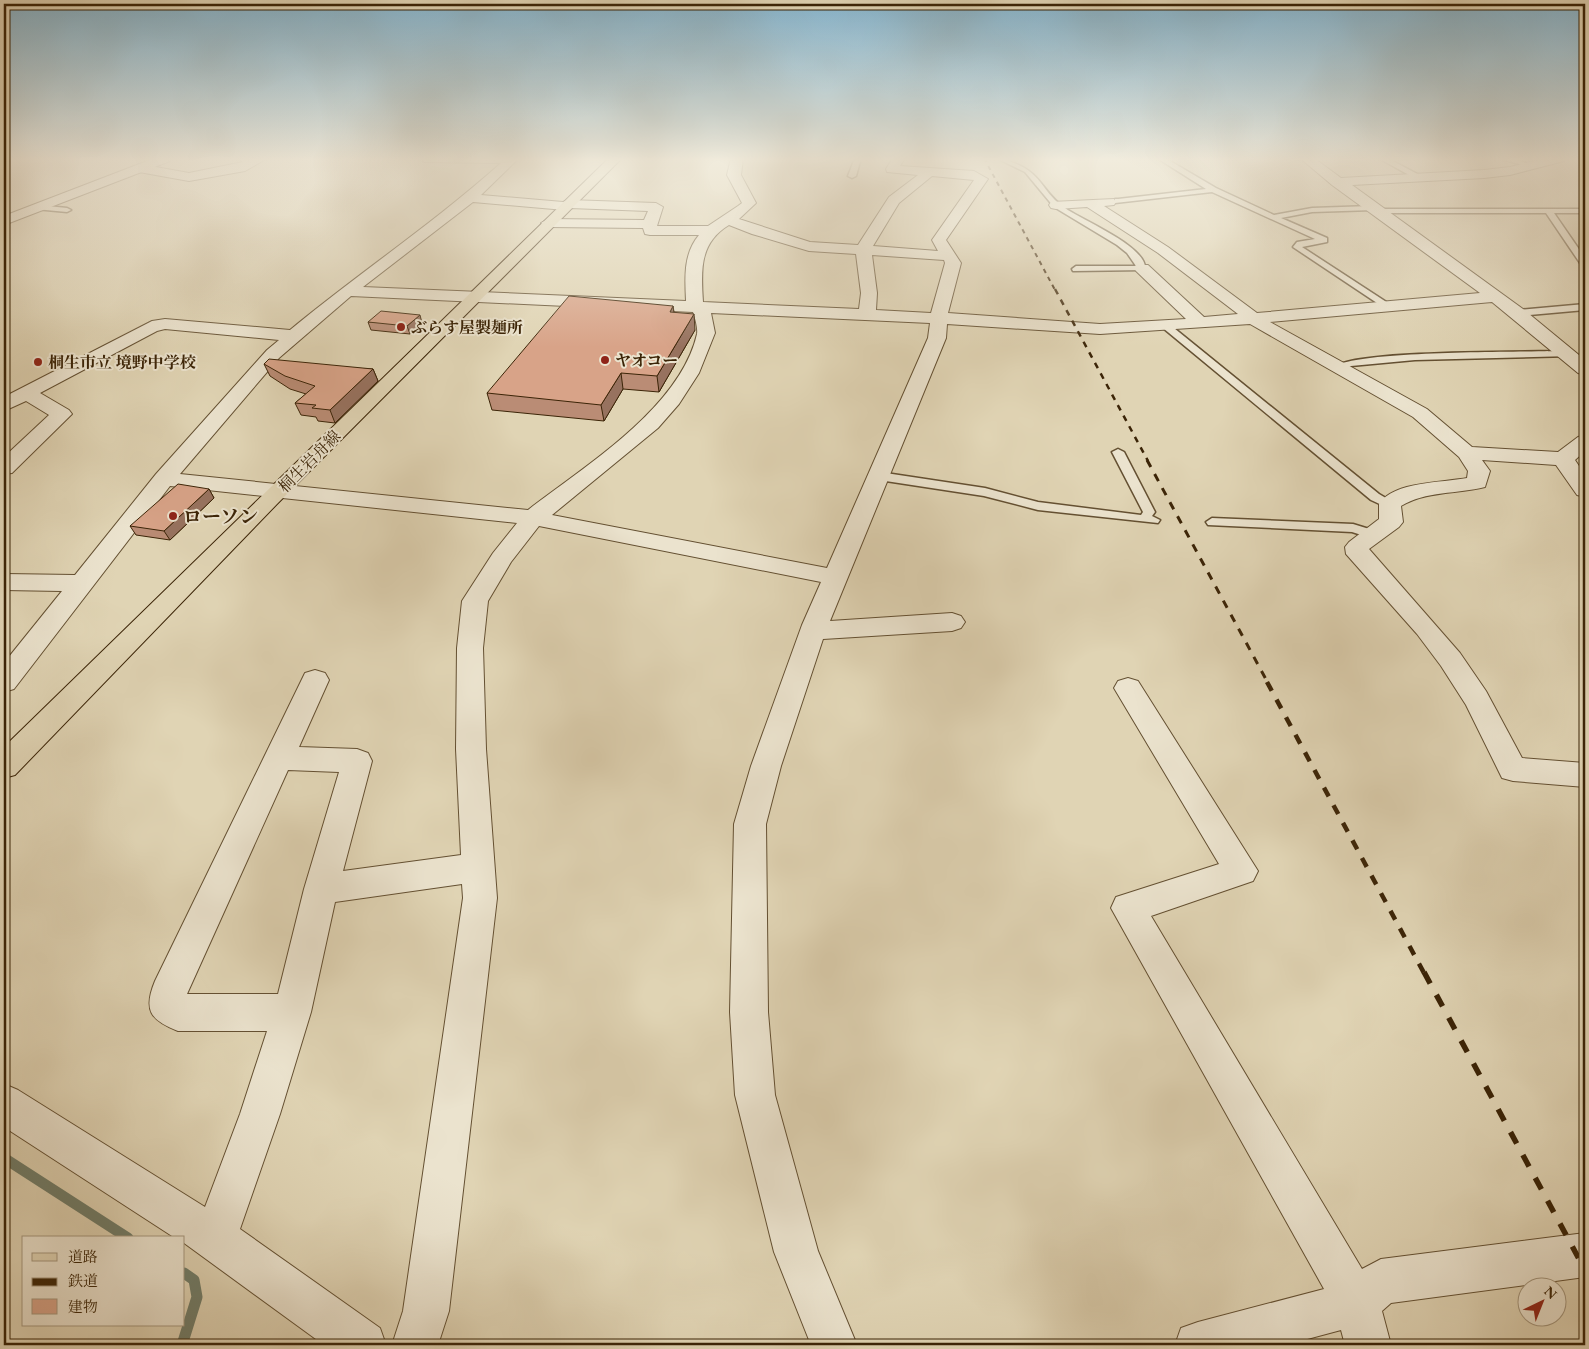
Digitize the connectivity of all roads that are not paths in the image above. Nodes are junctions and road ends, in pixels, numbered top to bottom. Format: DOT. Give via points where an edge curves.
graph roads {
  1 [pos="440,221"];
  2 [pos="651,221"];
  3 [pos="724,221"];
  4 [pos="732,221"];
  5 [pos="881,221"];
  6 [pos="950,221"];
  7 [pos="1082,221"];
  8 [pos="1118,221"];
  9 [pos="1283,221"];
  10 [pos="1388,221"];
  11 [pos="1554,221"];
  12 [pos="548,223"];
  13 [pos="650,224"];
  14 [pos="710,230"];
  15 [pos="863,249"];
  16 [pos="950,256"];
  17 [pos="1585,264"];
  18 [pos="1142,268"];
  19 [pos="1076,269"];
  20 [pos="347,291"];
  21 [pos="474,297"];
  22 [pos="1495,297"];
  23 [pos="698,307"];
  24 [pos="1389,307"];
  25 [pos="1585,307"];
  26 [pos="1517,313"];
  27 [pos="867,315"];
  28 [pos="938,318"];
  29 [pos="1253,318"];
  30 [pos="1200,323"];
  31 [pos="1166,326"];
  32 [pos="293,336"];
  33 [pos="1568,354"];
  34 [pos="1340,367"];
  35 [pos="1585,369"];
  36 [pos="26,393"];
  37 [pos="4,405"];
  38 [pos="1585,441"];
  39 [pos="1118,452"];
  40 [pos="1466,453"];
  41 [pos="1563,459"];
  42 [pos="4,468"];
  43 [pos="879,476"];
  44 [pos="164,479"];
  45 [pos="279,490"];
  46 [pos="1585,490"];
  47 [pos="1390,504"];
  48 [pos="533,518"];
  49 [pos="1212,522"];
  50 [pos="1374,535"];
  51 [pos="834,577"];
  52 [pos="4,582"];
  53 [pos="82,583"];
  54 [pos="952,622"];
  55 [pos="813,632"];
  56 [pos="315,680"];
  57 [pos="4,682"];
  58 [pos="1128,688"];
  59 [pos="278,758"];
  60 [pos="4,766"];
  61 [pos="1585,775"];
  62 [pos="479,868"];
  63 [pos="321,889"];
  64 [pos="292,1012"];
  65 [pos="4,1104"];
  66 [pos="215,1238"];
  67 [pos="1585,1255"];
  68 [pos="1357,1303"];
  69 [pos="363,1345"];
  70 [pos="415,1345"];
  71 [pos="834,1345"];
  72 [pos="1198,1345"];
  73 [pos="1368,1345"];
  1 -- 20 [label="street"];
  2 -- 13 [label="street"];
  3 -- 14 [label="street"];
  4 -- 15 [label="street" via="809,246"];
  5 -- 15 [label="street"];
  6 -- 16 [label="street" via="939,240"];
  7 -- 18 [label="lane" via="1122,246"];
  8 -- 29 [label="street" via="1163,250"];
  9 -- 24 [label="lane" via="1329,239 1297,247"];
  10 -- 22 [label="street"];
  11 -- 17 [label="lane"];
  12 -- 13 [label="street"];
  12 -- 21 [label="main road, 桐生岩舟線"];
  13 -- 14 [label="street" via="650,231"];
  14 -- 23 [label="street" via="698,246 693,263"];
  15 -- 16 [label="street"];
  15 -- 27 [label="street" via="869,293"];
  16 -- 28 [label="street" via="952,272"];
  18 -- 19 [label="lane"];
  18 -- 30 [label="street"];
  20 -- 21 [label="street"];
  20 -- 32 [label="street"];
  21 -- 23 [label="street"];
  21 -- 45 [label="main road, 桐生岩舟線"];
  22 -- 24 [label="street"];
  22 -- 26 [label="street"];
  23 -- 27 [label="street"];
  23 -- 48 [label="street" via="706,333 690,373 672,400 650,424"];
  24 -- 29 [label="street"];
  25 -- 26 [label="lane"];
  26 -- 33 [label="street"];
  27 -- 28 [label="street"];
  28 -- 31 [label="street" via="1063,328"];
  28 -- 43 [label="street" via="937,338"];
  29 -- 30 [label="street"];
  29 -- 34 [label="street"];
  30 -- 31 [label="street"];
  31 -- 47 [label="lane" via="1376,497"];
  32 -- 36 [label="street" via="165,324 152,326"];
  32 -- 44 [label="street"];
  33 -- 34 [label="lane" via="1415,357 1349,363"];
  33 -- 35 [label="street"];
  34 -- 40 [label="street" via="1420,413"];
  36 -- 37 [label="street"];
  36 -- 42 [label="street" via="62,414"];
  38 -- 41 [label="street"];
  39 -- 43 [label="lane" via="1149,512 1149,520 1038,506 985,492"];
  40 -- 41 [label="street"];
  40 -- 47 [label="street" via="1479,471 1477,482 1416,493"];
  41 -- 46 [label="street"];
  43 -- 51 [label="street"];
  44 -- 45 [label="street"];
  44 -- 53 [label="street"];
  45 -- 48 [label="street"];
  45 -- 60 [label="main road, 桐生岩舟線"];
  47 -- 50 [label="street" via="1391,522"];
  48 -- 51 [label="street"];
  48 -- 62 [label="street" via="475,600 470,648 471,749"];
  49 -- 50 [label="lane" via="1353,528"];
  50 -- 61 [label="street" via="1357,547 1358,554 1412,612 1461,674 1513,770"];
  51 -- 55 [label="street"];
  52 -- 53 [label="street"];
  53 -- 57 [label="street"];
  54 -- 55 [label="street"];
  55 -- 71 [label="street" via="766,766 750,824 749,1012 754,1095 796,1252"];
  56 -- 59 [label="street"];
  58 -- 68 [label="street" via="1241,871 1128,908"];
  59 -- 63 [label="street" via="357,761"];
  59 -- 64 [label="street" via="168,994 168,1006 178,1013"];
  62 -- 63 [label="street"];
  62 -- 70 [label="street" via="480,898 426,1311"];
  63 -- 64 [label="street"];
  64 -- 66 [label="street" via="260,1114"];
  65 -- 66 [label="street"];
  66 -- 69 [label="street"];
  67 -- 68 [label="street" via="1381,1282"];
  68 -- 72 [label="street"];
  68 -- 73 [label="street"];
}
